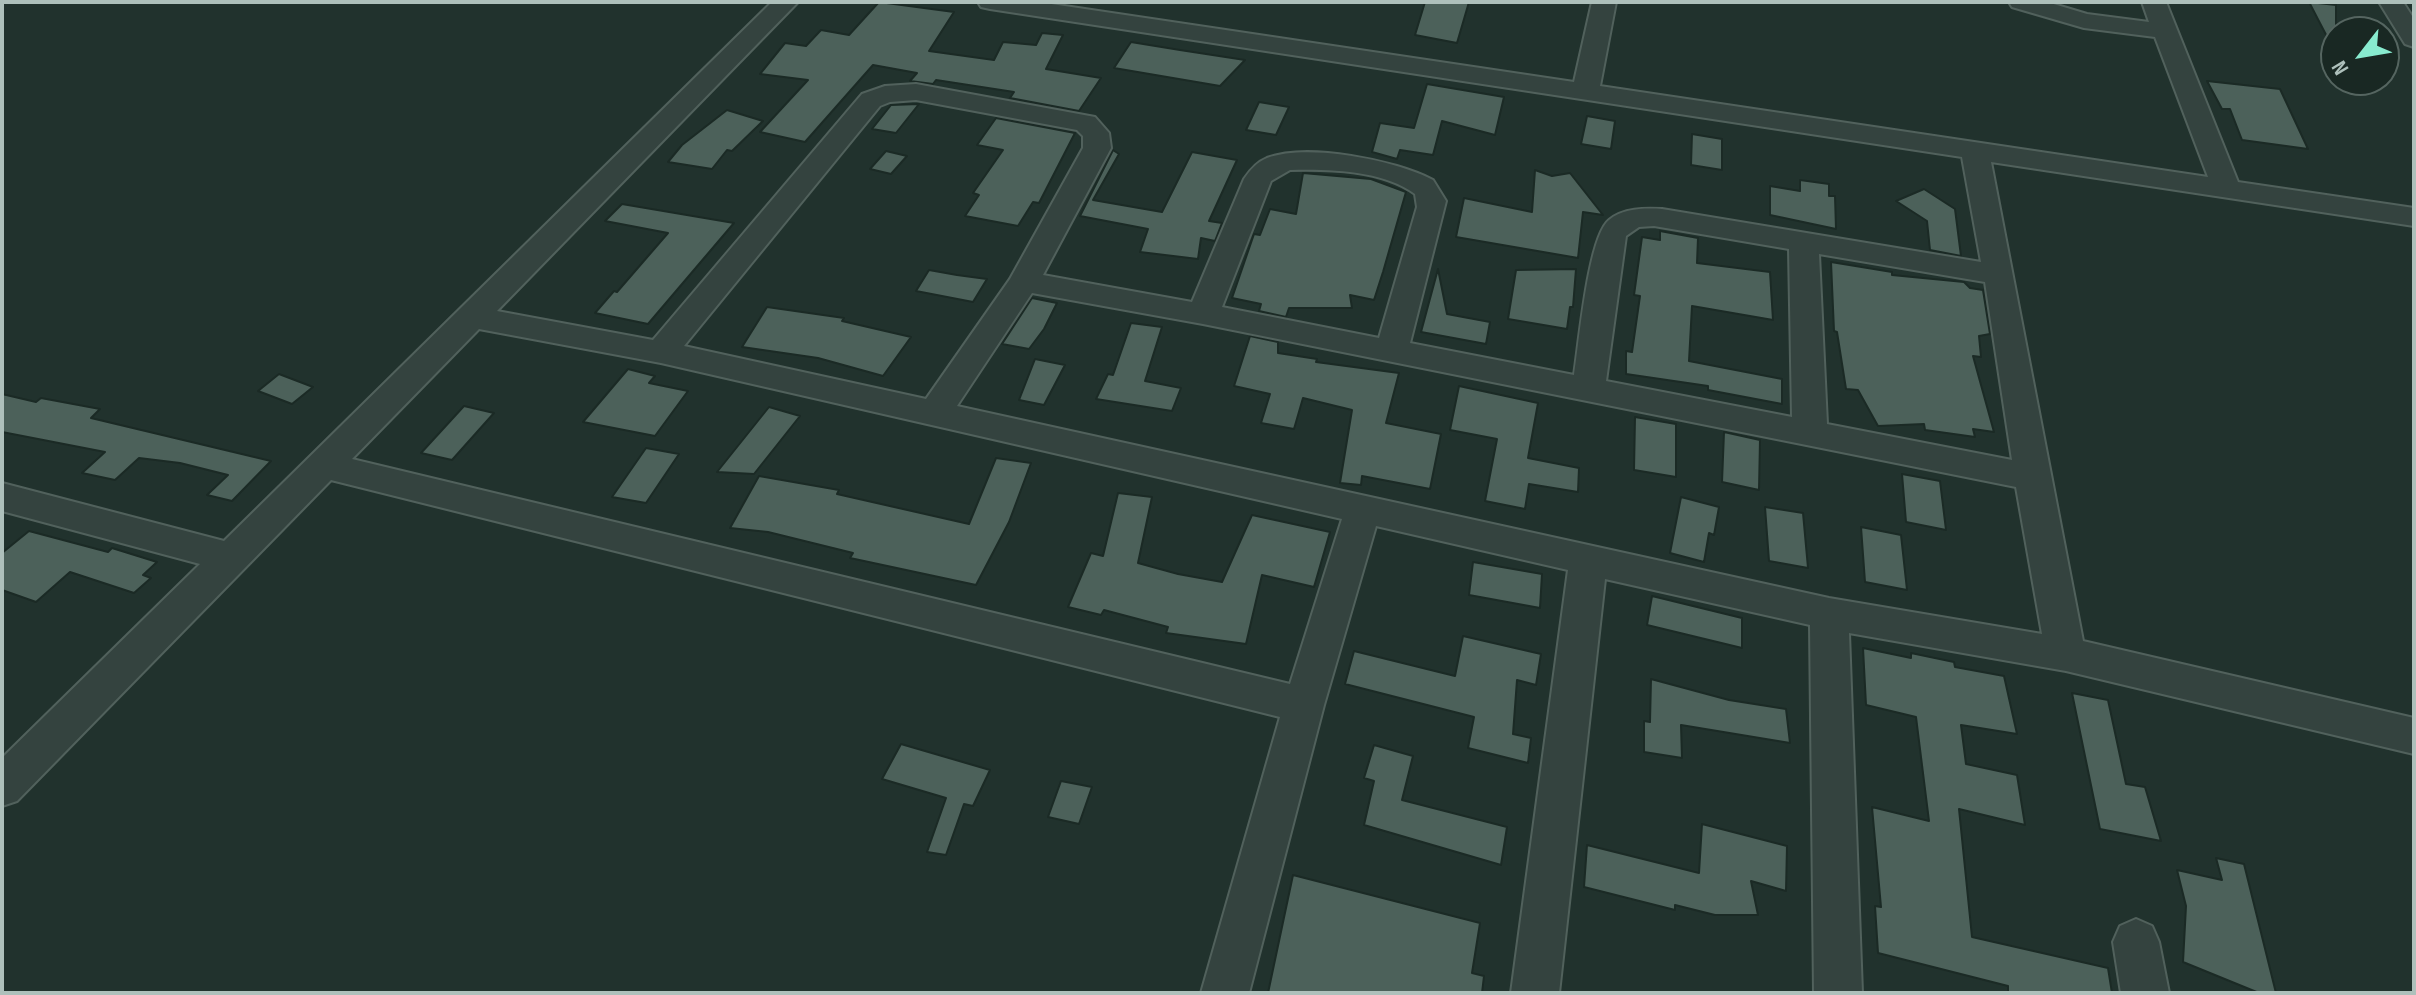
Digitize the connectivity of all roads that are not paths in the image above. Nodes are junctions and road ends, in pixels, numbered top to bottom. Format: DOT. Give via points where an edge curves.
graph roads {
  1 [pos="786,2"];
  2 [pos="990,2"];
  3 [pos="1604,2"];
  4 [pos="2021,2"];
  5 [pos="2154,2"];
  6 [pos="2391,2"];
  7 [pos="1137,13"];
  8 [pos="2164,31"];
  9 [pos="2414,39"];
  10 [pos="1585,93"];
  11 [pos="1975,151"];
  12 [pos="2226,188"];
  13 [pos="2414,217"];
  14 [pos="1804,244"];
  15 [pos="1999,275"];
  16 [pos="1024,282"];
  17 [pos="1203,314"];
  18 [pos="471,317"];
  19 [pos="661,352"];
  20 [pos="1391,352"];
  21 [pos="1588,391"];
  22 [pos="933,415"];
  23 [pos="1810,434"];
  24 [pos="326,466"];
  25 [pos="2032,477"];
  26 [pos="2,497"];
  27 [pos="1363,510"];
  28 [pos="230,557"];
  29 [pos="1588,560"];
  30 [pos="1829,614"];
  31 [pos="2066,654"];
  32 [pos="1304,705"];
  33 [pos="2414,736"];
  34 [pos="2,787"];
  35 [pos="2136,942"];
  36 [pos="1225,993"];
  37 [pos="1535,993"];
  38 [pos="1838,993"];
  39 [pos="2145,993"];
  1 -- 18 [label="street"];
  2 -- 7 [label="street"];
  3 -- 10 [label="street"];
  4 -- 8 [label="street" via="2084,21"];
  5 -- 8 [label="street"];
  6 -- 9 [label="street"];
  7 -- 10 [label="street"];
  8 -- 12 [label="street"];
  10 -- 11 [label="street"];
  11 -- 12 [label="street"];
  11 -- 15 [label="street"];
  12 -- 13 [label="street"];
  14 -- 15 [label="street"];
  14 -- 21 [label="street" via="1644,216 1616,226"];
  14 -- 23 [label="street"];
  15 -- 25 [label="street"];
  16 -- 17 [label="street"];
  16 -- 19 [label="street" via="1097,148 1094,130 1071,118 916,92 885,94 862,108"];
  16 -- 22 [label="street"];
  17 -- 20 [label="street"];
  17 -- 20 [label="street" via="1265,170 1293,160 1396,175 1424,187 1432,207"];
  18 -- 19 [label="street"];
  18 -- 24 [label="street"];
  19 -- 22 [label="street"];
  20 -- 21 [label="street"];
  21 -- 23 [label="street"];
  22 -- 27 [label="street"];
  23 -- 25 [label="street"];
  24 -- 28 [label="street"];
  24 -- 32 [label="street"];
  25 -- 31 [label="street"];
  26 -- 28 [label="street"];
  27 -- 29 [label="street"];
  27 -- 32 [label="street"];
  28 -- 34 [label="street"];
  29 -- 30 [label="street"];
  29 -- 37 [label="street"];
  30 -- 31 [label="street"];
  30 -- 38 [label="street"];
  31 -- 33 [label="street"];
  32 -- 36 [label="street"];
  35 -- 39 [label="street"];
}
